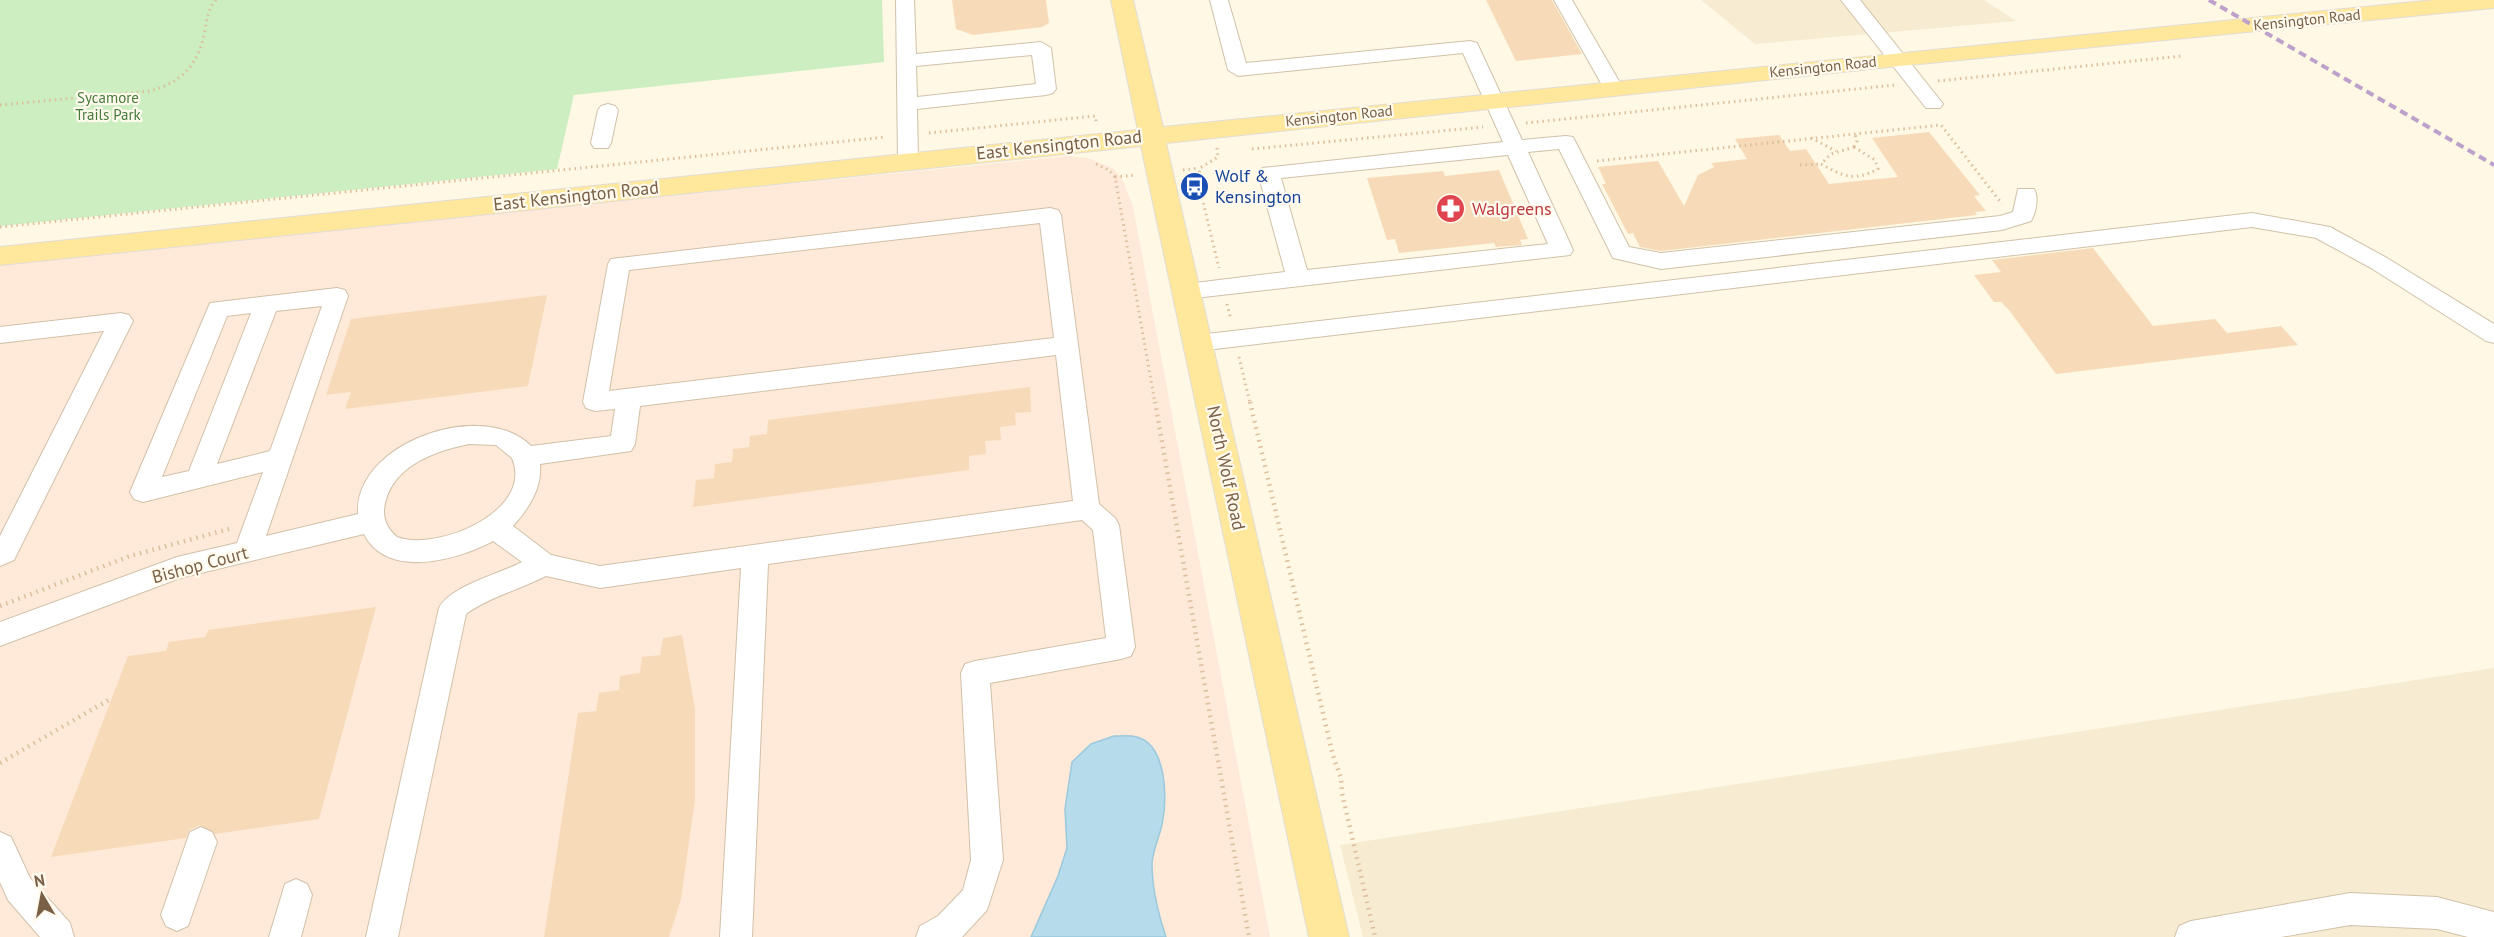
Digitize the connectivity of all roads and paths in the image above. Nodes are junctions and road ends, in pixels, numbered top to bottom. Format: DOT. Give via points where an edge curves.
graph roads {
  1 [pos="216,0"];
  2 [pos="905,0"];
  3 [pos="1122,0"];
  4 [pos="1219,0"];
  5 [pos="1563,0"];
  6 [pos="1850,0"];
  7 [pos="2494,1"];
  8 [pos="1899,59"];
  9 [pos="906,61"];
  10 [pos="1613,88"];
  11 [pos="1496,100"];
  12 [pos="907,104"];
  13 [pos="1933,104"];
  14 [pos="0,105"];
  15 [pos="608,110"];
  16 [pos="1095,116"];
  17 [pos="1854,134"];
  18 [pos="908,135"];
  19 [pos="1152,135"];
  20 [pos="1812,138"];
  21 [pos="601,143"];
  22 [pos="1516,146"];
  23 [pos="1854,147"];
  24 [pos="1837,152"];
  25 [pos="1574,159"];
  26 [pos="908,161"];
  27 [pos="1090,161"];
  28 [pos="1821,164"];
  29 [pos="1800,165"];
  30 [pos="2026,194"];
  31 [pos="2014,219"];
  32 [pos="0,227"];
  33 [pos="1558,240"];
  34 [pos="0,255"];
  35 [pos="1362,261"];
  36 [pos="1298,279"];
  37 [pos="1186,291"];
  38 [pos="267,303"];
  39 [pos="0,334"];
  40 [pos="2494,335"];
  41 [pos="1198,343"];
  42 [pos="1065,345"];
  43 [pos="629,399"];
  44 [pos="526,456"];
  45 [pos="280,458"];
  46 [pos="198,478"];
  47 [pos="1087,509"];
  48 [pos="370,522"];
  49 [pos="494,527"];
  50 [pos="247,553"];
  51 [pos="0,555"];
  52 [pos="755,555"];
  53 [pos="544,564"];
  54 [pos="0,634"];
  55 [pos="112,698"];
  56 [pos="0,763"];
  57 [pos="201,842"];
  58 [pos="0,847"];
  59 [pos="296,895"];
  60 [pos="177,915"];
  61 [pos="2494,928"];
  62 [pos="58,937"];
  63 [pos="285,937"];
  64 [pos="382,937"];
  65 [pos="736,937"];
  66 [pos="932,937"];
  67 [pos="1249,937"];
  68 [pos="1329,937"];
  69 [pos="2191,937"];
  1 -- 14 [label="path" via="205,18 193,66 171,86"];
  2 -- 9 [label="street"];
  3 -- 19 [label="main road, North Wolf Road"];
  4 -- 11 [label="street" via="1238,70 1470,47"];
  5 -- 10 [label="street"];
  6 -- 8 [label="street"];
  7 -- 8 [label="main road, Kensington Road"];
  8 -- 10 [label="main road, Kensington Road"];
  8 -- 13 [label="street"];
  9 -- 12 [label="street"];
  9 -- 12 [label="street" via="1041,48 1046,88"];
  10 -- 11 [label="main road, Kensington Road"];
  11 -- 19 [label="main road, Kensington Road"];
  11 -- 22 [label="street"];
  12 -- 18 [label="street"];
  15 -- 21 [label="street"];
  16 -- 18 [label="path"];
  17 -- 20 [label="path"];
  17 -- 23 [label="path"];
  17 -- 31 [label="path" via="1941,125"];
  18 -- 26 [label="street"];
  18 -- 32 [label="path"];
  19 -- 26 [label="main road, East Kensington Road"];
  19 -- 37 [label="main road, North Wolf Road"];
  20 -- 24 [label="path"];
  20 -- 25 [label="path" via="1594,161"];
  22 -- 25 [label="street" via="1566,142"];
  22 -- 33 [label="street"];
  22 -- 36 [label="street" via="1269,173"];
  23 -- 24 [label="path"];
  23 -- 28 [label="path" via="1875,160 1878,169 1844,177"];
  24 -- 28 [label="path"];
  25 -- 31 [label="street" via="1621,253 1661,261"];
  26 -- 34 [label="main road, East Kensington Road"];
  27 -- 67 [label="path" via="1105,167 1114,177"];
  28 -- 29 [label="path"];
  30 -- 31 [label="street" via="2023,216"];
  33 -- 35 [label="street"];
  33 -- 36 [label="street" via="1562,250"];
  36 -- 37 [label="street"];
  37 -- 41 [label="main road, North Wolf Road"];
  38 -- 45 [label="street" via="337,296"];
  38 -- 46 [label="street"];
  38 -- 46 [label="street" via="218,309 143,492"];
  39 -- 51 [label="street" via="121,321 5,552"];
  40 -- 41 [label="street" via="2322,232 2252,220"];
  41 -- 68 [label="main road, North Wolf Road"];
  42 -- 43 [label="street"];
  42 -- 43 [label="street" via="1050,215 619,264 595,402"];
  42 -- 47 [label="street"];
  43 -- 44 [label="street" via="622,444"];
  44 -- 48 [label="street" via="513,443 494,435 442,439 416,450 377,485 369,506"];
  44 -- 49 [label="street" via="529,472 525,491 513,510"];
  45 -- 46 [label="street"];
  45 -- 50 [label="street"];
  47 -- 52 [label="street"];
  47 -- 66 [label="street" via="1106,525 1121,647 975,673 987,860 976,899 949,927"];
  48 -- 49 [label="street" via="378,537 394,547 417,552 470,541"];
  48 -- 50 [label="street, Bishop Court"];
  49 -- 53 [label="street"];
  50 -- 54 [label="street, Bishop Court" via="177,568"];
  52 -- 53 [label="street" via="600,577"];
  52 -- 65 [label="street"];
  53 -- 64 [label="street" via="471,595 453,608"];
  55 -- 56 [label="path"];
  57 -- 60 [label="street"];
  58 -- 62 [label="street" via="19,889"];
  59 -- 63 [label="street"];
  61 -- 69 [label="street" via="2437,913 2349,909"];
}
